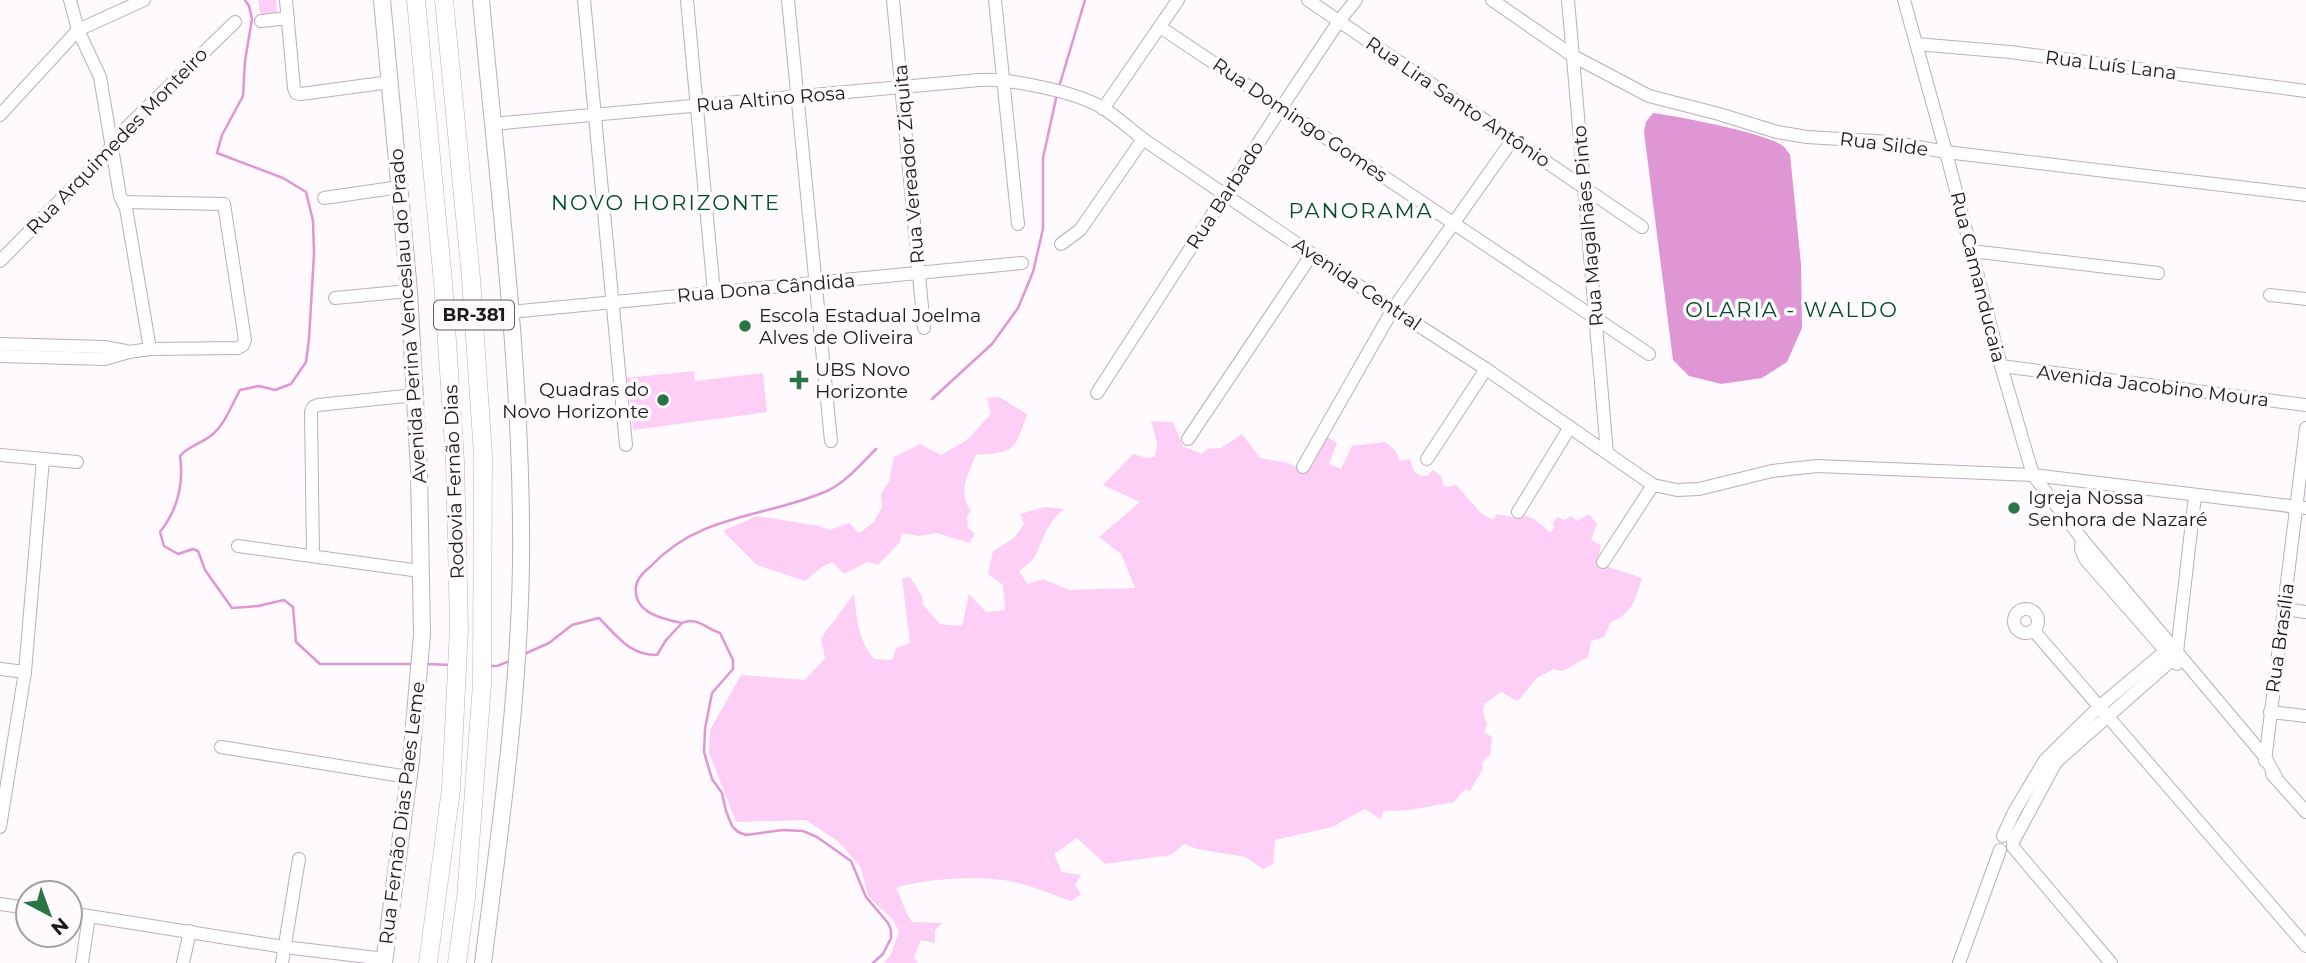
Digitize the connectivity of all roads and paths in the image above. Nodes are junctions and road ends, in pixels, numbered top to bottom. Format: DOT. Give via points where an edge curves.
graph roads {
  1 [pos="70,0"];
  2 [pos="144,0"];
  3 [pos="286,0"];
  4 [pos="382,0"];
  5 [pos="416,0"];
  6 [pos="444,0"];
  7 [pos="481,0"];
  8 [pos="584,0"];
  9 [pos="687,0"];
  10 [pos="788,0"];
  11 [pos="893,0"];
  12 [pos="995,0"];
  13 [pos="1178,0"];
  14 [pos="1308,0"];
  15 [pos="1356,0"];
  16 [pos="1492,0"];
  17 [pos="1568,0"];
  18 [pos="1904,0"];
  19 [pos="288,18"];
  20 [pos="261,21"];
  21 [pos="1339,21"];
  22 [pos="235,22"];
  23 [pos="1160,27"];
  24 [pos="78,30"];
  25 [pos="1916,44"];
  26 [pos="1573,56"];
  27 [pos="1003,80"];
  28 [pos="390,82"];
  29 [pos="902,87"];
  30 [pos="2306,90"];
  31 [pos="1071,95"];
  32 [pos="798,96"];
  33 [pos="698,106"];
  34 [pos="1103,108"];
  35 [pos="1282,108"];
  36 [pos="0,115"];
  37 [pos="595,115"];
  38 [pos="492,124"];
  39 [pos="1143,139"];
  40 [pos="1513,139"];
  41 [pos="112,144"];
  42 [pos="1946,152"];
  43 [pos="400,187"];
  44 [pos="1586,188"];
  45 [pos="1226,194"];
  46 [pos="2306,195"];
  47 [pos="324,198"];
  48 [pos="123,202"];
  49 [pos="1454,223"];
  50 [pos="1018,224"];
  51 [pos="1642,227"];
  52 [pos="1061,244"];
  53 [pos="1971,251"];
  54 [pos="1312,254"];
  55 [pos="0,261"];
  56 [pos="1022,263"];
  57 [pos="919,273"];
  58 [pos="2158,274"];
  59 [pos="815,284"];
  60 [pos="409,291"];
  61 [pos="714,293"];
  62 [pos="2270,295"];
  63 [pos="335,298"];
  64 [pos="2306,299"];
  65 [pos="612,303"];
  66 [pos="1393,309"];
  67 [pos="510,312"];
  68 [pos="1596,317"];
  69 [pos="924,328"];
  70 [pos="0,344"];
  71 [pos="150,349"];
  72 [pos="130,352"];
  73 [pos="1649,354"];
  74 [pos="0,356"];
  75 [pos="2001,366"];
  76 [pos="1486,369"];
  77 [pos="1097,393"];
  78 [pos="415,395"];
  79 [pos="2306,405"];
  80 [pos="1570,427"];
  81 [pos="2306,428"];
  82 [pos="1188,439"];
  83 [pos="831,441"];
  84 [pos="626,445"];
  85 [pos="1607,453"];
  86 [pos="0,455"];
  87 [pos="43,458"];
  88 [pos="1427,459"];
  89 [pos="77,462"];
  90 [pos="1303,467"];
  91 [pos="2033,475"];
  92 [pos="1653,485"];
  93 [pos="2195,496"];
  94 [pos="2301,507"];
  95 [pos="1518,512"];
  96 [pos="238,546"];
  97 [pos="313,555"];
  98 [pos="1603,562"];
  99 [pos="419,570"];
  100 [pos="2285,609"];
  101 [pos="2306,611"];
  102 [pos="2034,631"];
  103 [pos="422,634"];
  104 [pos="2173,649"];
  105 [pos="0,668"];
  106 [pos="25,672"];
  107 [pos="2104,711"];
  108 [pos="2270,712"];
  109 [pos="2306,716"];
  110 [pos="221,747"];
  111 [pos="2264,761"];
  112 [pos="408,777"];
  113 [pos="2306,812"];
  114 [pos="0,827"];
  115 [pos="2007,844"];
  116 [pos="299,859"];
  117 [pos="84,915"];
  118 [pos="89,916"];
  119 [pos="190,930"];
  120 [pos="2306,946"];
  121 [pos="284,947"];
  122 [pos="384,961"];
  123 [pos="82,963"];
  124 [pos="183,963"];
  125 [pos="282,963"];
  126 [pos="428,963"];
  127 [pos="457,963"];
  128 [pos="483,963"];
  129 [pos="1959,963"];
  130 [pos="2111,963"];
  1 -- 24 [label="street"];
  2 -- 24 [label="street"];
  3 -- 19 [label="street"];
  4 -- 28 [label="main road, Avenida Perina Venceslau do Prado"];
  5 -- 126 [label="highway, Rodovia Fernão Dias / BR-381" via="455,461 458,628 451,789"];
  6 -- 127 [label="highway, Rodovia Fernão Dias / BR-381" via="483,454 482,684"];
  7 -- 38 [label="main road"];
  8 -- 37 [label="street"];
  9 -- 33 [label="street"];
  10 -- 32 [label="street"];
  11 -- 29 [label="street, Rua Vereador Ziquita"];
  12 -- 27 [label="street"];
  13 -- 23 [label="street"];
  14 -- 21 [label="street, Rua Lira Santo Antônio"];
  15 -- 21 [label="street, Rua Barbado"];
  16 -- 26 [label="street, Rua Silde"];
  17 -- 26 [label="street, Rua Magalhães Pinto"];
  18 -- 25 [label="street, Rua Camanducaia"];
  19 -- 20 [label="street"];
  19 -- 28 [label="street" via="296,93"];
  21 -- 35 [label="street, Rua Barbado"];
  21 -- 40 [label="street, Rua Lira Santo Antônio"];
  22 -- 41 [label="street, Rua Arquimedes Monteiro"];
  23 -- 34 [label="street"];
  23 -- 35 [label="street, Rua Domingo Gomes"];
  24 -- 36 [label="street"];
  24 -- 41 [label="street" via="100,77"];
  25 -- 30 [label="street, Rua Luís Lana"];
  25 -- 42 [label="street, Rua Camanducaia"];
  26 -- 42 [label="street, Rua Silde" via="1649,96 1777,132"];
  26 -- 44 [label="street, Rua Magalhães Pinto"];
  27 -- 29 [label="street, Rua Altino Rosa"];
  27 -- 31 [label="street, Rua Altino Rosa"];
  27 -- 50 [label="street"];
  28 -- 43 [label="main road, Avenida Perina Venceslau do Prado"];
  29 -- 32 [label="street, Rua Altino Rosa"];
  29 -- 57 [label="street, Rua Vereador Ziquita"];
  31 -- 34 [label="street, Avenida Central"];
  32 -- 33 [label="street, Rua Altino Rosa"];
  32 -- 59 [label="street"];
  33 -- 37 [label="street, Rua Altino Rosa"];
  33 -- 61 [label="street"];
  34 -- 39 [label="street, Avenida Central"];
  35 -- 45 [label="street, Rua Barbado"];
  35 -- 49 [label="street, Rua Domingo Gomes"];
  37 -- 38 [label="street, Rua Altino Rosa"];
  37 -- 65 [label="street"];
  38 -- 67 [label="main road"];
  39 -- 45 [label="street, Avenida Central"];
  39 -- 52 [label="street" via="1080,230"];
  40 -- 44 [label="street, Rua Lira Santo Antônio"];
  40 -- 49 [label="street"];
  41 -- 48 [label="street"];
  41 -- 55 [label="street, Rua Arquimedes Monteiro"];
  42 -- 46 [label="street, Rua Silde"];
  42 -- 53 [label="street, Rua Camanducaia"];
  43 -- 47 [label="street"];
  43 -- 60 [label="main road, Avenida Perina Venceslau do Prado"];
  44 -- 51 [label="street, Rua Lira Santo Antônio"];
  44 -- 68 [label="street, Rua Magalhães Pinto"];
  45 -- 54 [label="street, Avenida Central"];
  45 -- 77 [label="street, Rua Barbado"];
  48 -- 71 [label="street"];
  48 -- 71 [label="street" via="224,204 243,345"];
  49 -- 66 [label="street"];
  49 -- 68 [label="street, Rua Domingo Gomes"];
  53 -- 58 [label="street"];
  53 -- 75 [label="street, Rua Camanducaia"];
  54 -- 66 [label="street, Avenida Central"];
  54 -- 82 [label="street"];
  56 -- 57 [label="street, Rua Dona Cândida"];
  57 -- 59 [label="street, Rua Dona Cândida"];
  57 -- 69 [label="street, Rua Vereador Ziquita"];
  59 -- 61 [label="street, Rua Dona Cândida"];
  59 -- 83 [label="street"];
  60 -- 63 [label="street"];
  60 -- 78 [label="main road, Avenida Perina Venceslau do Prado"];
  61 -- 65 [label="street, Rua Dona Cândida"];
  62 -- 64 [label="street"];
  65 -- 67 [label="street, Rua Dona Cândida"];
  65 -- 84 [label="street"];
  66 -- 76 [label="street, Avenida Central"];
  66 -- 90 [label="street"];
  67 -- 128 [label="main road" via="518,451 518,657"];
  68 -- 73 [label="street, Rua Domingo Gomes"];
  68 -- 85 [label="street, Rua Magalhães Pinto"];
  70 -- 72 [label="street"];
  71 -- 72 [label="street"];
  72 -- 74 [label="street" via="106,359"];
  75 -- 79 [label="street, Avenida Jacobino Moura"];
  75 -- 91 [label="street, Rua Camanducaia"];
  76 -- 80 [label="street, Avenida Central"];
  76 -- 88 [label="street"];
  78 -- 97 [label="street" via="313,407"];
  78 -- 99 [label="main road, Avenida Perina Venceslau do Prado"];
  80 -- 85 [label="street, Avenida Central"];
  80 -- 95 [label="street"];
  81 -- 94 [label="street, Rua Brasília"];
  85 -- 92 [label="street, Avenida Central"];
  86 -- 87 [label="street"];
  87 -- 89 [label="street"];
  87 -- 106 [label="street"];
  91 -- 92 [label="street" via="1818,466 1772,471 1699,489"];
  91 -- 93 [label="street"];
  91 -- 104 [label="street, Rua Camanducaia"];
  92 -- 98 [label="street"];
  93 -- 94 [label="street"];
  93 -- 104 [label="street"];
  94 -- 100 [label="street, Rua Brasília"];
  96 -- 97 [label="street"];
  97 -- 99 [label="street"];
  99 -- 103 [label="main road, Avenida Perina Venceslau do Prado"];
  100 -- 101 [label="street"];
  100 -- 108 [label="street, Rua Brasília"];
  102 -- 107 [label="street"];
  103 -- 112 [label="main road, Rua Fernão Dias Paes Leme"];
  104 -- 107 [label="street"];
  104 -- 111 [label="street, Rua Camanducaia"];
  105 -- 106 [label="street"];
  106 -- 114 [label="street"];
  107 -- 115 [label="street" via="2056,762"];
  107 -- 120 [label="street"];
  108 -- 109 [label="street"];
  108 -- 111 [label="street, Rua Brasília"];
  110 -- 112 [label="street"];
  111 -- 113 [label="street, Rua Camanducaia"];
  112 -- 122 [label="main road, Rua Fernão Dias Paes Leme"];
  115 -- 129 [label="street"];
  115 -- 130 [label="street"];
  116 -- 121 [label="street"];
  117 -- 118 [label="street"];
  118 -- 119 [label="street"];
  118 -- 123 [label="street"];
  119 -- 121 [label="street"];
  119 -- 124 [label="street"];
  121 -- 122 [label="street"];
  121 -- 125 [label="street"];
}
